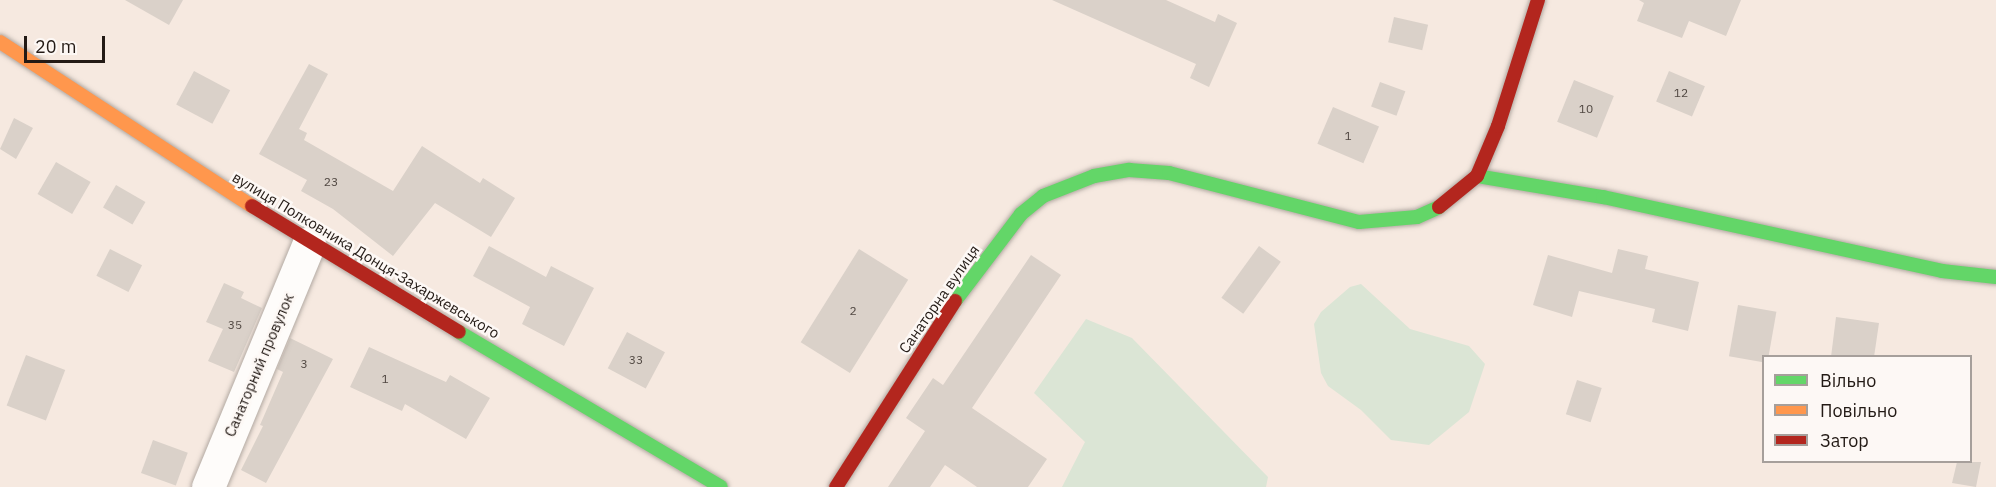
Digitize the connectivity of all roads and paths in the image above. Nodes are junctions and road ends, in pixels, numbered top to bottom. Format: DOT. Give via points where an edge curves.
graph roads {
  1 [pos="1538,0"];
  2 [pos="0,42"];
  3 [pos="1477,176"];
  4 [pos="309,243"];
  5 [pos="1996,277"];
  6 [pos="208,487"];
  7 [pos="721,487"];
  8 [pos="836,487"];
  1 -- 3 [label="street" via="1498,126"];
  2 -- 4 [label="street, вулиця Полковника Донця-Захаржевського"];
  3 -- 5 [label="street" via="1603,197 1942,271"];
  3 -- 8 [label="street, Санаторна вулиця" via="1442,206 1417,217 1389,222 1359,222 1327,215 1169,172 1129,170 1094,176 1043,196 1021,214 966,284"];
  4 -- 6 [label="street, Санаторний провулок"];
  4 -- 7 [label="street, вулиця Полковника Донця-Захаржевського"];
}
